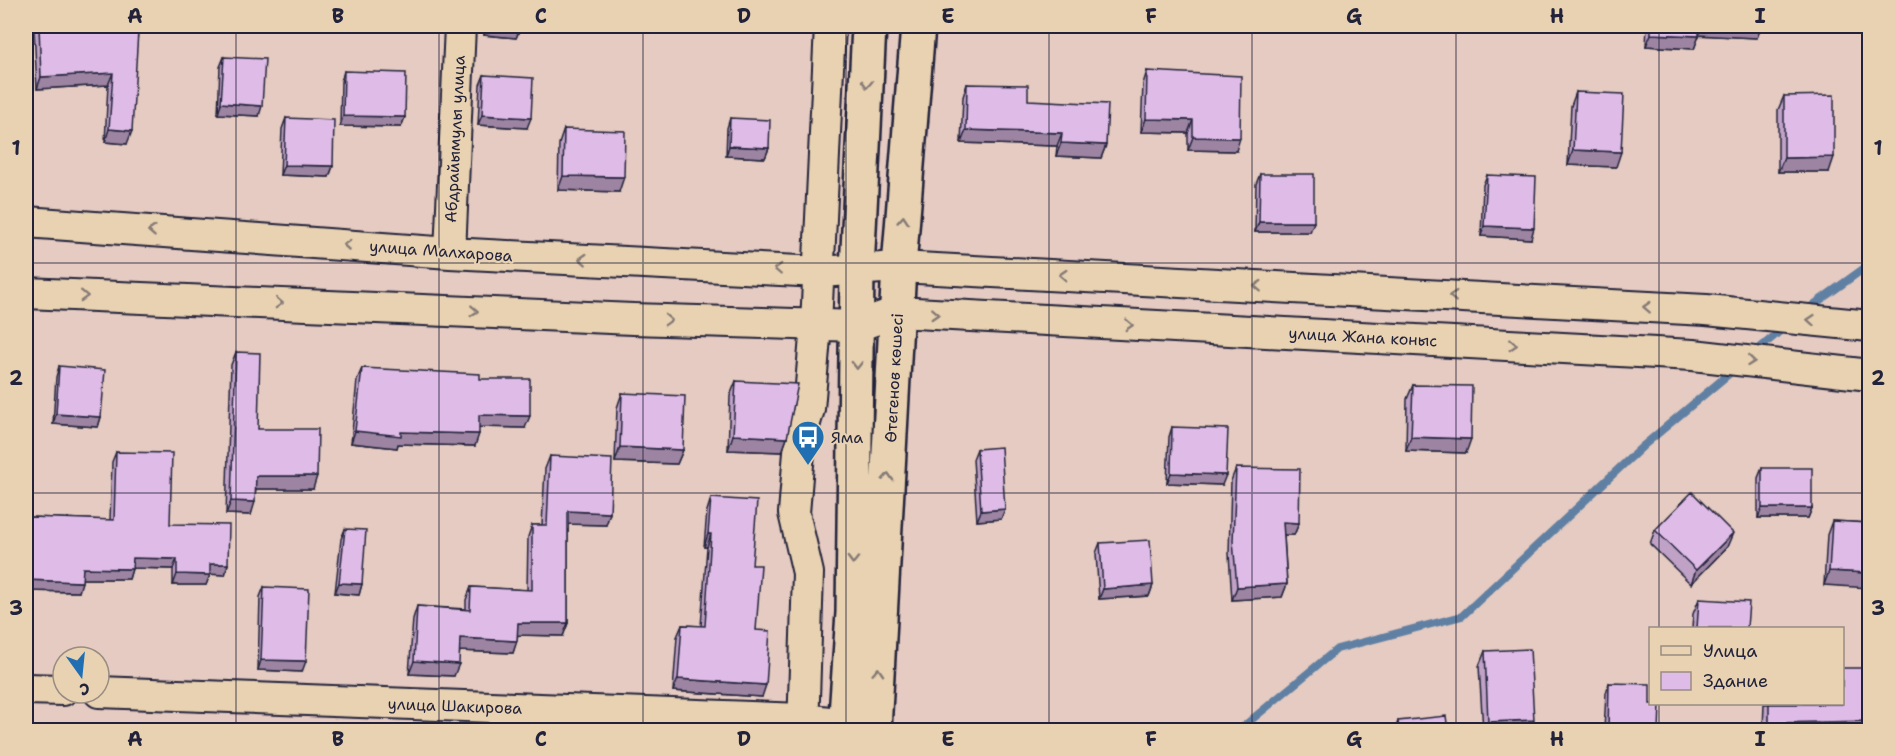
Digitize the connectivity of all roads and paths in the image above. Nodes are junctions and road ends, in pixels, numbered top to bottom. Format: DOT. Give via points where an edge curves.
graph roads {
  1 [pos="460,26"];
  2 [pos="830,26"];
  3 [pos="869,26"];
  4 [pos="918,26"];
  5 [pos="26,222"];
  6 [pos="450,253"];
  7 [pos="899,267"];
  8 [pos="858,270"];
  9 [pos="819,272"];
  10 [pos="26,293"];
  11 [pos="897,312"];
  12 [pos="816,325"];
  13 [pos="857,326"];
  14 [pos="1869,326"];
  15 [pos="1869,375"];
  16 [pos="26,689"];
  17 [pos="51,690"];
  18 [pos="111,693"];
  19 [pos="803,725"];
  20 [pos="855,728"];
  1 -- 6 [label="street, Абдрайымулы улица"];
  2 -- 9 [label="street"];
  3 -- 8 [label="main road, one-way"];
  7 -- 4 [label="main road, Өтегенов көшесі, one-way"];
  6 -- 5 [label="street, улица Малхарова, one-way"];
  9 -- 6 [label="street, улица Малхарова, one-way"];
  7 -- 8 [label="street"];
  7 -- 11 [label="main road, Өтегенов көшесі"];
  14 -- 7 [label="street, one-way" via="1706,310"];
  8 -- 9 [label="street, улица Малхарова"];
  8 -- 13 [label="main road"];
  9 -- 12 [label="street"];
  10 -- 12 [label="street, one-way"];
  11 -- 13 [label="street, улица Жана коныс"];
  11 -- 15 [label="street, улица Жана коныс, one-way" via="1693,355"];
  20 -- 11 [label="main road, Өтегенов көшесі, one-way"];
  12 -- 13 [label="street"];
  12 -- 19 [label="street" via="794,513 808,573"];
  13 -- 20 [label="main road, one-way"];
  16 -- 17 [label="street"];
  18 -- 19 [label="street, улица Шакирова"];
  19 -- 20 [label="street, улица Шакирова"];
}
